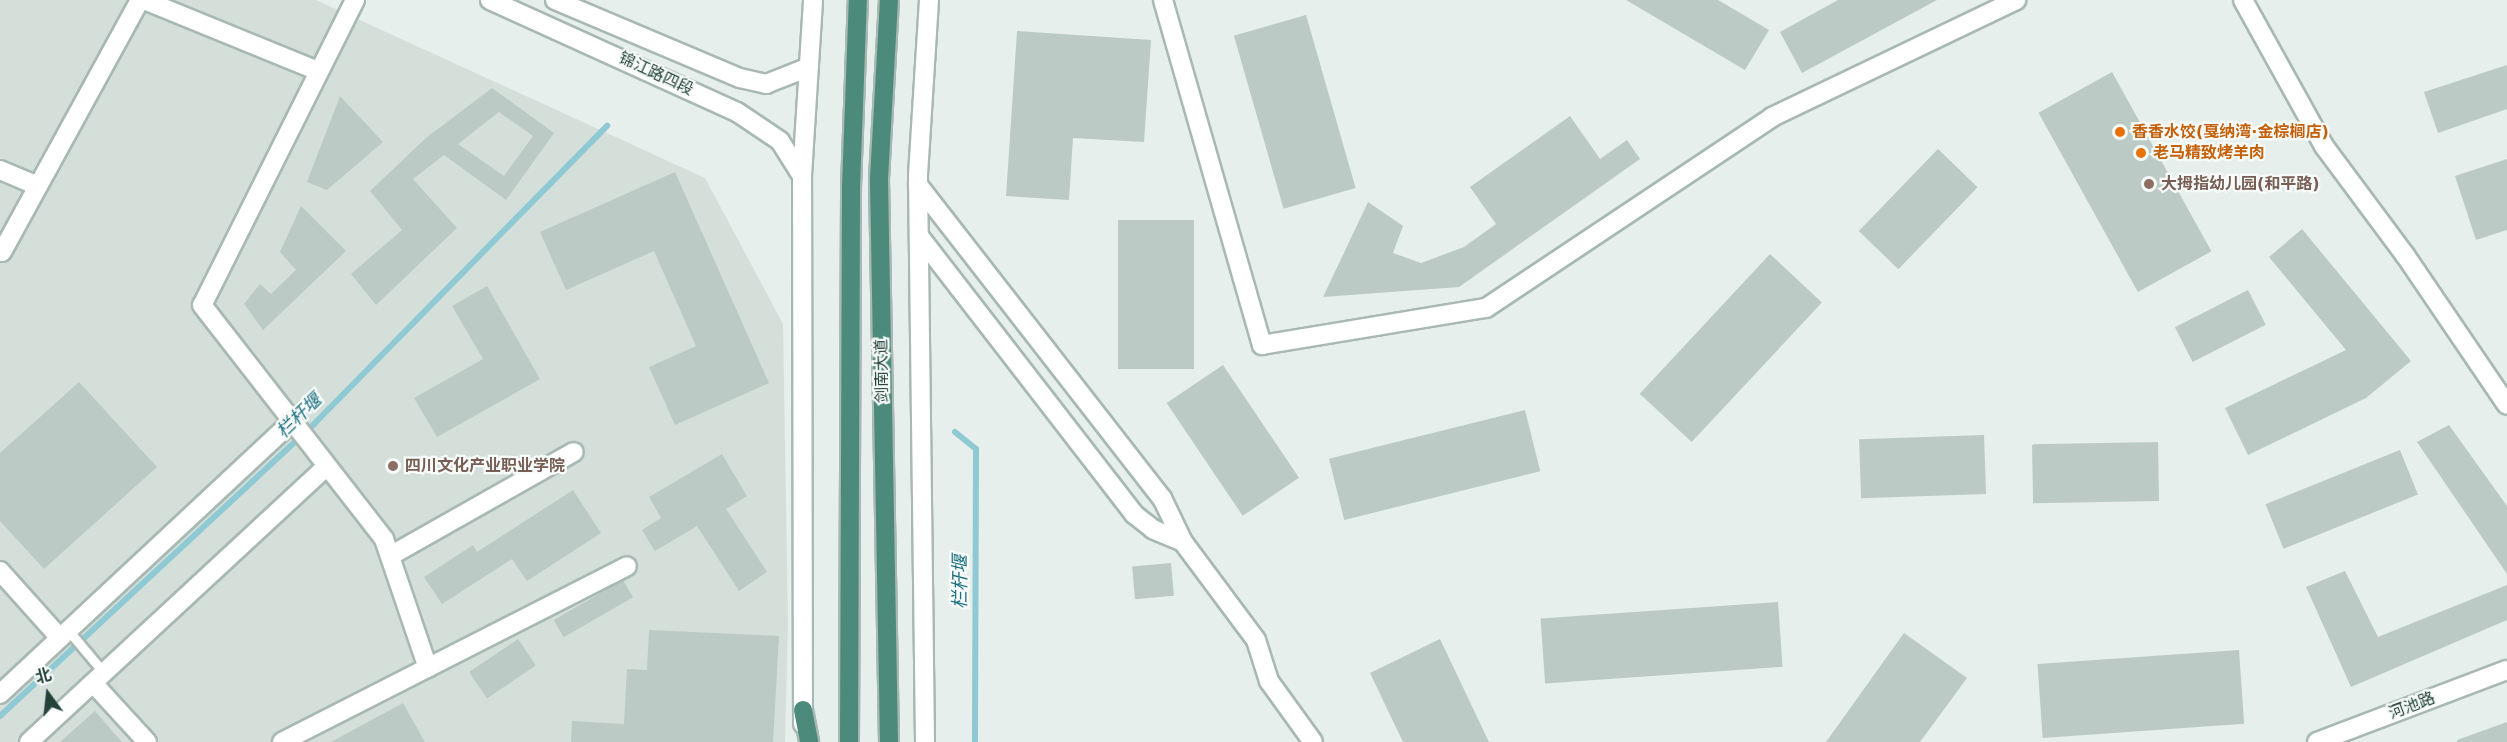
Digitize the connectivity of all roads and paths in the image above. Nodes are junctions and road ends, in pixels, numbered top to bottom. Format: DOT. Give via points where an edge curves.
graph roads {
  1 [pos="140,0"];
  2 [pos="144,0"];
  3 [pos="355,0"];
  4 [pos="490,0"];
  5 [pos="555,0"];
  6 [pos="813,0"];
  7 [pos="858,0"];
  8 [pos="889,0"];
  9 [pos="929,0"];
  10 [pos="1163,0"];
  11 [pos="2016,0"];
  12 [pos="2243,0"];
  13 [pos="809,67"];
  14 [pos="318,71"];
  15 [pos="0,170"];
  16 [pos="802,177"];
  17 [pos="918,185"];
  18 [pos="38,186"];
  19 [pos="919,236"];
  20 [pos="2,252"];
  21 [pos="2507,405"];
  22 [pos="294,423"];
  23 [pos="574,452"];
  24 [pos="327,466"];
  25 [pos="1183,542"];
  26 [pos="390,556"];
  27 [pos="627,566"];
  28 [pos="0,571"];
  29 [pos="67,635"];
  30 [pos="428,668"];
  31 [pos="2507,670"];
  32 [pos="99,678"];
  33 [pos="0,694"];
  34 [pos="803,710"];
  35 [pos="29,742"];
  36 [pos="147,742"];
  37 [pos="282,742"];
  38 [pos="803,742"];
  39 [pos="810,742"];
  40 [pos="849,742"];
  41 [pos="889,742"];
  42 [pos="925,742"];
  43 [pos="1313,742"];
  44 [pos="2317,742"];
  1 -- 18 [label="street"];
  2 -- 14 [label="street"];
  3 -- 14 [label="street"];
  4 -- 16 [label="street, 锦江路四段" via="737,112 780,141"];
  5 -- 13 [label="street, 锦江路四段" via="740,78 766,84"];
  6 -- 13 [label="street"];
  7 -- 40 [label="highway, 剑南大道" via="851,187"];
  8 -- 41 [label="highway, 剑南大道" via="879,179"];
  9 -- 17 [label="street"];
  10 -- 11 [label="street" via="1262,345 1486,308 1772,117"];
  12 -- 21 [label="street" via="2324,146 2405,255"];
  13 -- 16 [label="street"];
  14 -- 22 [label="street" via="202,305"];
  15 -- 18 [label="street"];
  16 -- 34 [label="street"];
  17 -- 19 [label="street"];
  17 -- 25 [label="street" via="1162,498"];
  18 -- 20 [label="street"];
  19 -- 25 [label="street" via="1134,514 1153,529"];
  19 -- 42 [label="street"];
  22 -- 24 [label="street"];
  22 -- 29 [label="street"];
  23 -- 26 [label="street"];
  24 -- 26 [label="street" via="384,539"];
  24 -- 32 [label="street"];
  25 -- 43 [label="street" via="1256,640 1269,681"];
  26 -- 30 [label="street"];
  27 -- 30 [label="street"];
  28 -- 29 [label="street"];
  29 -- 32 [label="lane" via="90,656"];
  29 -- 33 [label="street"];
  30 -- 37 [label="street"];
  31 -- 44 [label="street, 河池路"];
  32 -- 35 [label="street"];
  32 -- 36 [label="street"];
  34 -- 38 [label="street"];
  34 -- 39 [label="highway"];
}
